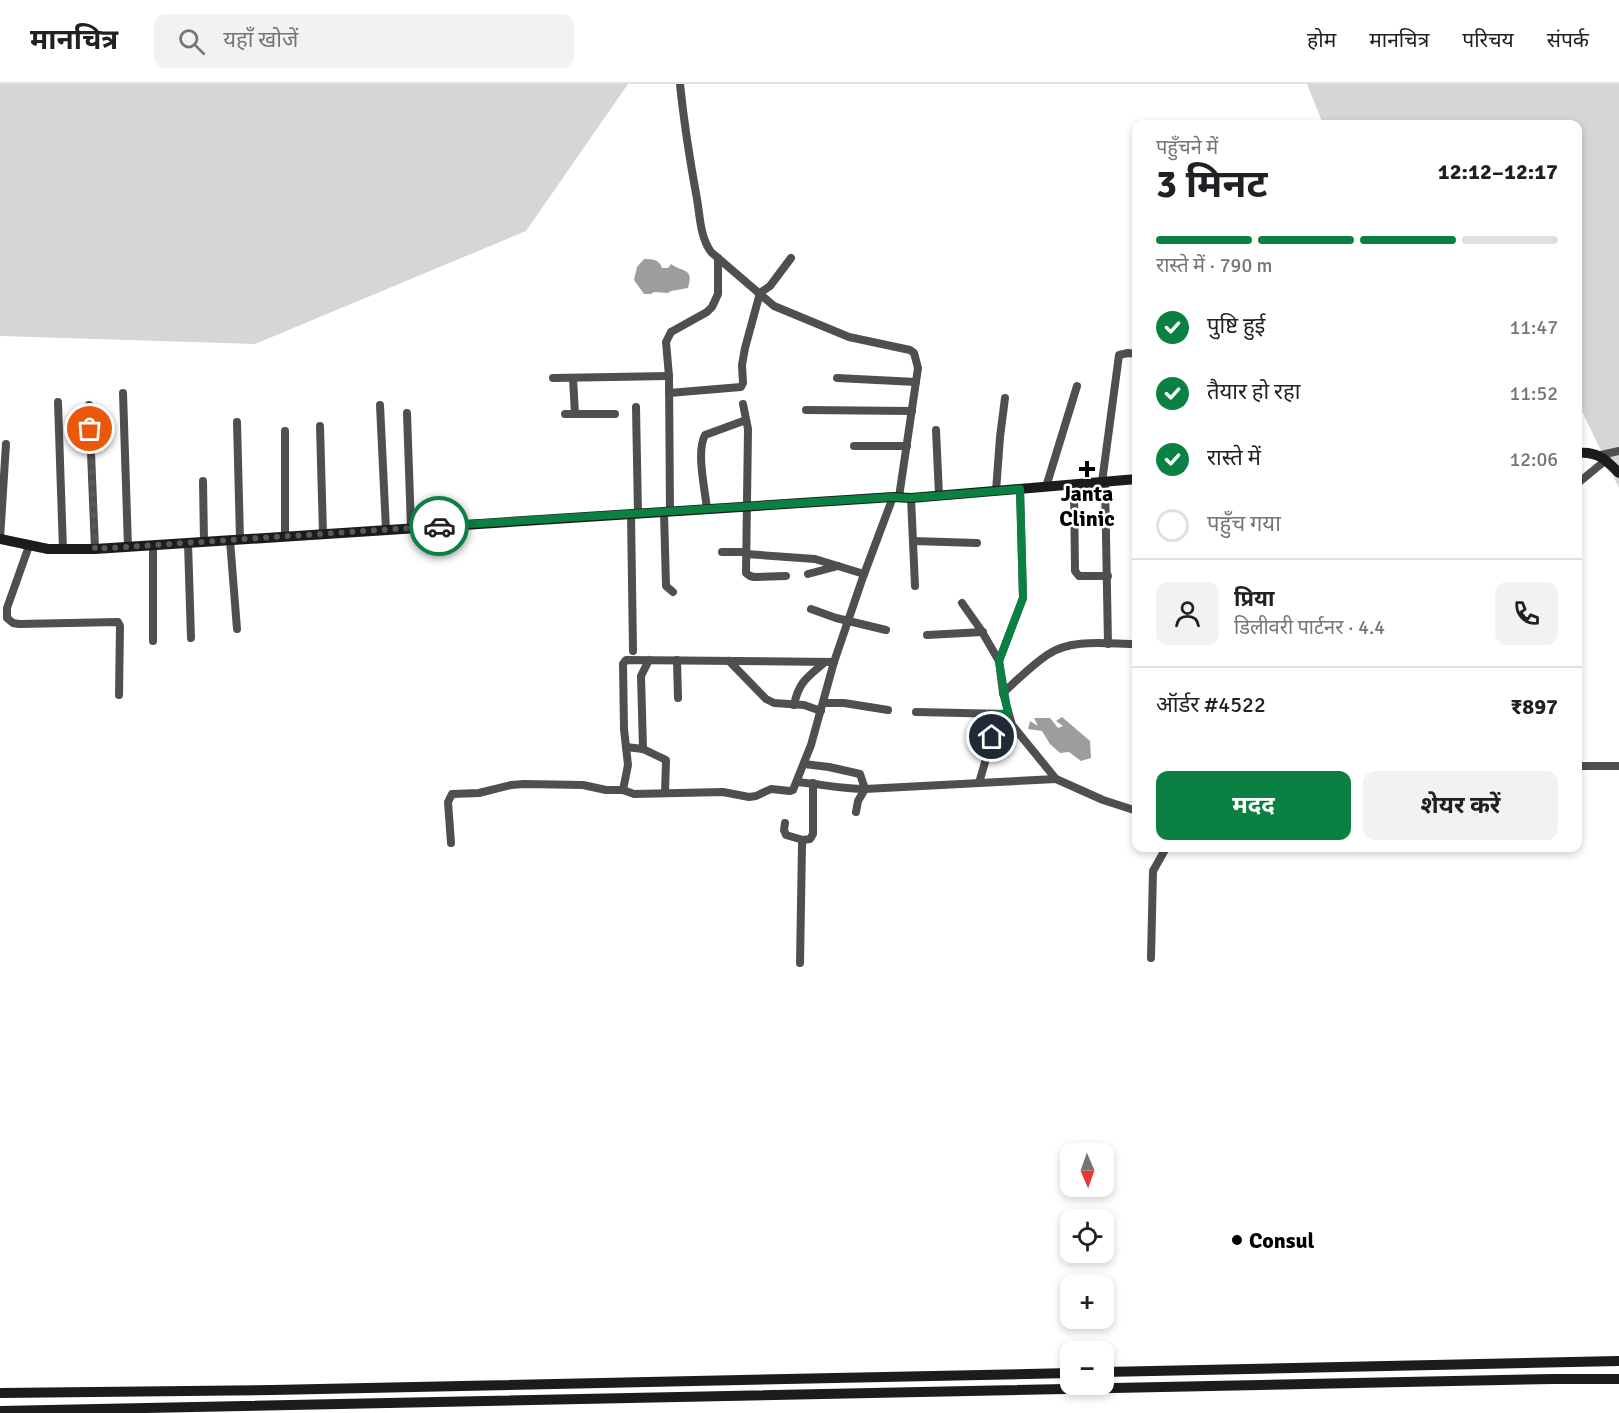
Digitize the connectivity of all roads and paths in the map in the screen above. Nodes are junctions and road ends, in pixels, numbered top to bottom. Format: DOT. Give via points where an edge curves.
graph roads {
  1 [pos="680,84"];
  2 [pos="718,258"];
  3 [pos="791,258"];
  4 [pos="760,292"];
  5 [pos="1132,353"];
  6 [pos="669,376"];
  7 [pos="553,378"];
  8 [pos="573,378"];
  9 [pos="837,378"];
  10 [pos="916,382"];
  11 [pos="1077,386"];
  12 [pos="123,393"];
  13 [pos="669,393"];
  14 [pos="1005,398"];
  15 [pos="58,402"];
  16 [pos="743,404"];
  17 [pos="89,405"];
  18 [pos="380,405"];
  19 [pos="636,407"];
  20 [pos="806,410"];
  21 [pos="912,411"];
  22 [pos="407,413"];
  23 [pos="565,414"];
  24 [pos="575,414"];
  25 [pos="615,414"];
  26 [pos="746,420"];
  27 [pos="237,422"];
  28 [pos="320,426"];
  29 [pos="936,430"];
  30 [pos="285,431"];
  31 [pos="6,444"];
  32 [pos="854,446"];
  33 [pos="907,446"];
  34 [pos="1619,451"];
  35 [pos="1582,452"];
  36 [pos="1604,458"];
  37 [pos="1619,473"];
  38 [pos="1132,479"];
  39 [pos="1582,479"];
  40 [pos="202,481"];
  41 [pos="2,482"];
  42 [pos="1104,482"];
  43 [pos="1074,485"];
  44 [pos="1046,487"];
  45 [pos="1020,489"];
  46 [pos="996,491"];
  47 [pos="939,495"];
  48 [pos="896,497"];
  49 [pos="911,498"];
  50 [pos="746,507"];
  51 [pos="707,509"];
  52 [pos="667,512"];
  53 [pos="635,514"];
  54 [pos="411,528"];
  55 [pos="386,530"];
  56 [pos="323,534"];
  57 [pos="285,536"];
  58 [pos="0,539"];
  59 [pos="235,540"];
  60 [pos="913,541"];
  61 [pos="204,542"];
  62 [pos="188,543"];
  63 [pos="977,543"];
  64 [pos="153,545"];
  65 [pos="29,546"];
  66 [pos="128,547"];
  67 [pos="95,549"];
  68 [pos="63,550"];
  69 [pos="722,552"];
  70 [pos="746,553"];
  71 [pos="840,565"];
  72 [pos="808,574"];
  73 [pos="864,574"];
  74 [pos="786,576"];
  75 [pos="1108,576"];
  76 [pos="915,586"];
  77 [pos="673,592"];
  78 [pos="962,603"];
  79 [pos="811,609"];
  80 [pos="848,622"];
  81 [pos="237,629"];
  82 [pos="886,630"];
  83 [pos="983,632"];
  84 [pos="927,635"];
  85 [pos="191,638"];
  86 [pos="153,641"];
  87 [pos="1108,644"];
  88 [pos="1132,644"];
  89 [pos="633,651"];
  90 [pos="649,660"];
  91 [pos="677,660"];
  92 [pos="729,661"];
  93 [pos="999,661"];
  94 [pos="825,662"];
  95 [pos="834,662"];
  96 [pos="1003,693"];
  97 [pos="119,695"];
  98 [pos="678,698"];
  99 [pos="794,705"];
  100 [pos="822,707"];
  101 [pos="888,710"];
  102 [pos="916,712"];
  103 [pos="999,714"];
  104 [pos="1008,714"];
  105 [pos="626,747"];
  106 [pos="643,749"];
  107 [pos="804,764"];
  108 [pos="1582,766"];
  109 [pos="1619,766"];
  110 [pos="1056,778"];
  111 [pos="797,782"];
  112 [pos="813,783"];
  113 [pos="980,783"];
  114 [pos="865,789"];
  115 [pos="623,790"];
  116 [pos="665,793"];
  117 [pos="1132,809"];
  118 [pos="856,812"];
  119 [pos="785,823"];
  120 [pos="803,840"];
  121 [pos="451,843"];
  122 [pos="1165,852"];
  123 [pos="1150,958"];
  124 [pos="800,963"];
  125 [pos="1619,1361"];
  126 [pos="1553,1362"];
  127 [pos="1114,1372"];
  128 [pos="1060,1373"];
  129 [pos="1553,1379"];
  130 [pos="1619,1379"];
  131 [pos="368,1388"];
  132 [pos="155,1391"];
  133 [pos="139,1392"];
  134 [pos="0,1393"];
  135 [pos="368,1404"];
  136 [pos="0,1411"];
  137 [pos="107,1411"];
  138 [pos="140,1411"];
  139 [pos="156,1411"];
  140 [pos="190,1411"];
  1 -- 2 [label="street" via="704,238"];
  2 -- 4 [label="street"];
  2 -- 6 [label="street" via="718,294 712,307 668,337"];
  3 -- 4 [label="street" via="770,286"];
  4 -- 10 [label="street" via="774,306 849,337 910,350 918,368"];
  4 -- 13 [label="street" via="745,348 741,387"];
  5 -- 42 [label="street" via="1119,355"];
  6 -- 8 [label="street"];
  6 -- 13 [label="street"];
  7 -- 8 [label="street"];
  8 -- 24 [label="street"];
  9 -- 10 [label="street"];
  10 -- 21 [label="street"];
  11 -- 44 [label="street"];
  12 -- 66 [label="street"];
  13 -- 52 [label="street"];
  14 -- 46 [label="street"];
  15 -- 68 [label="street"];
  16 -- 26 [label="street"];
  17 -- 67 [label="street"];
  18 -- 55 [label="street"];
  19 -- 53 [label="street"];
  20 -- 21 [label="street"];
  21 -- 33 [label="street"];
  22 -- 54 [label="street"];
  23 -- 24 [label="street"];
  24 -- 25 [label="street"];
  26 -- 50 [label="street"];
  26 -- 51 [label="street" via="705,435 702,440"];
  27 -- 59 [label="street"];
  28 -- 56 [label="street"];
  29 -- 47 [label="street"];
  30 -- 57 [label="street"];
  31 -- 41 [label="street"];
  32 -- 33 [label="street"];
  33 -- 48 [label="street"];
  34 -- 36 [label="street"];
  35 -- 36 [label="street"];
  36 -- 37 [label="street"];
  36 -- 39 [label="street"];
  38 -- 42 [label="street"];
  40 -- 61 [label="street"];
  41 -- 58 [label="street"];
  42 -- 43 [label="street"];
  42 -- 75 [label="street"];
  43 -- 44 [label="street"];
  43 -- 75 [label="street" via="1075,571 1083,577"];
  44 -- 45 [label="street"];
  45 -- 46 [label="street"];
  45 -- 93 [label="street" via="1023,598"];
  46 -- 47 [label="street"];
  47 -- 49 [label="street"];
  48 -- 49 [label="street"];
  48 -- 50 [label="street"];
  48 -- 73 [label="street"];
  49 -- 60 [label="street"];
  50 -- 51 [label="street"];
  50 -- 70 [label="street"];
  51 -- 52 [label="street"];
  52 -- 53 [label="street"];
  52 -- 77 [label="street" via="666,586"];
  53 -- 54 [label="street"];
  53 -- 89 [label="street"];
  54 -- 55 [label="street"];
  55 -- 56 [label="street"];
  56 -- 57 [label="street"];
  57 -- 59 [label="street"];
  58 -- 65 [label="street"];
  59 -- 61 [label="street"];
  59 -- 81 [label="street"];
  60 -- 63 [label="street"];
  60 -- 76 [label="street"];
  61 -- 62 [label="street"];
  62 -- 64 [label="street"];
  62 -- 85 [label="street"];
  64 -- 66 [label="street"];
  64 -- 86 [label="street"];
  65 -- 68 [label="street"];
  65 -- 97 [label="street" via="7,618 19,624 118,622"];
  66 -- 67 [label="street"];
  67 -- 68 [label="street"];
  69 -- 70 [label="street"];
  70 -- 71 [label="street"];
  70 -- 74 [label="street" via="746,573 750,576"];
  71 -- 72 [label="street"];
  71 -- 73 [label="street"];
  73 -- 80 [label="street"];
  75 -- 87 [label="street"];
  78 -- 83 [label="street"];
  79 -- 80 [label="street"];
  80 -- 82 [label="street"];
  80 -- 95 [label="street"];
  83 -- 84 [label="street"];
  83 -- 93 [label="street"];
  87 -- 88 [label="street"];
  87 -- 96 [label="street" via="1064,647 1047,654"];
  90 -- 91 [label="street"];
  90 -- 105 [label="street" via="626,660 623,664"];
  90 -- 106 [label="street" via="641,676"];
  91 -- 92 [label="street"];
  91 -- 98 [label="street"];
  92 -- 94 [label="street"];
  92 -- 99 [label="street" via="766,699"];
  93 -- 96 [label="street"];
  94 -- 95 [label="street"];
  94 -- 99 [label="street" via="799,686"];
  95 -- 100 [label="street"];
  96 -- 104 [label="street"];
  99 -- 100 [label="street"];
  100 -- 101 [label="street" via="844,703"];
  100 -- 107 [label="street"];
  102 -- 103 [label="street"];
  103 -- 104 [label="street"];
  103 -- 113 [label="street"];
  104 -- 110 [label="street" via="1019,735"];
  105 -- 106 [label="street"];
  105 -- 115 [label="street"];
  106 -- 116 [label="street" via="666,760"];
  107 -- 111 [label="street"];
  107 -- 114 [label="street" via="860,774"];
  108 -- 109 [label="street"];
  110 -- 113 [label="street"];
  110 -- 117 [label="street"];
  111 -- 112 [label="street"];
  111 -- 116 [label="street" via="790,791 771,789 749,797 723,792"];
  112 -- 114 [label="street"];
  112 -- 120 [label="street" via="813,834"];
  113 -- 114 [label="street"];
  114 -- 118 [label="street"];
  115 -- 116 [label="street" via="634,794"];
  115 -- 121 [label="street" via="524,784 452,794 448,802"];
  119 -- 120 [label="street" via="786,835"];
  120 -- 124 [label="street"];
  122 -- 123 [label="street" via="1153,871"];
  125 -- 126 [label="street"];
  126 -- 127 [label="street"];
  126 -- 129 [label="street"];
  128 -- 131 [label="street"];
  129 -- 130 [label="street"];
  129 -- 135 [label="street"];
  131 -- 132 [label="street"];
  131 -- 135 [label="street"];
  132 -- 133 [label="street"];
  132 -- 139 [label="street"];
  133 -- 134 [label="street"];
  133 -- 138 [label="street"];
  135 -- 140 [label="street"];
  136 -- 137 [label="street"];
  137 -- 138 [label="street"];
  138 -- 139 [label="street"];
  139 -- 140 [label="street"];
}
